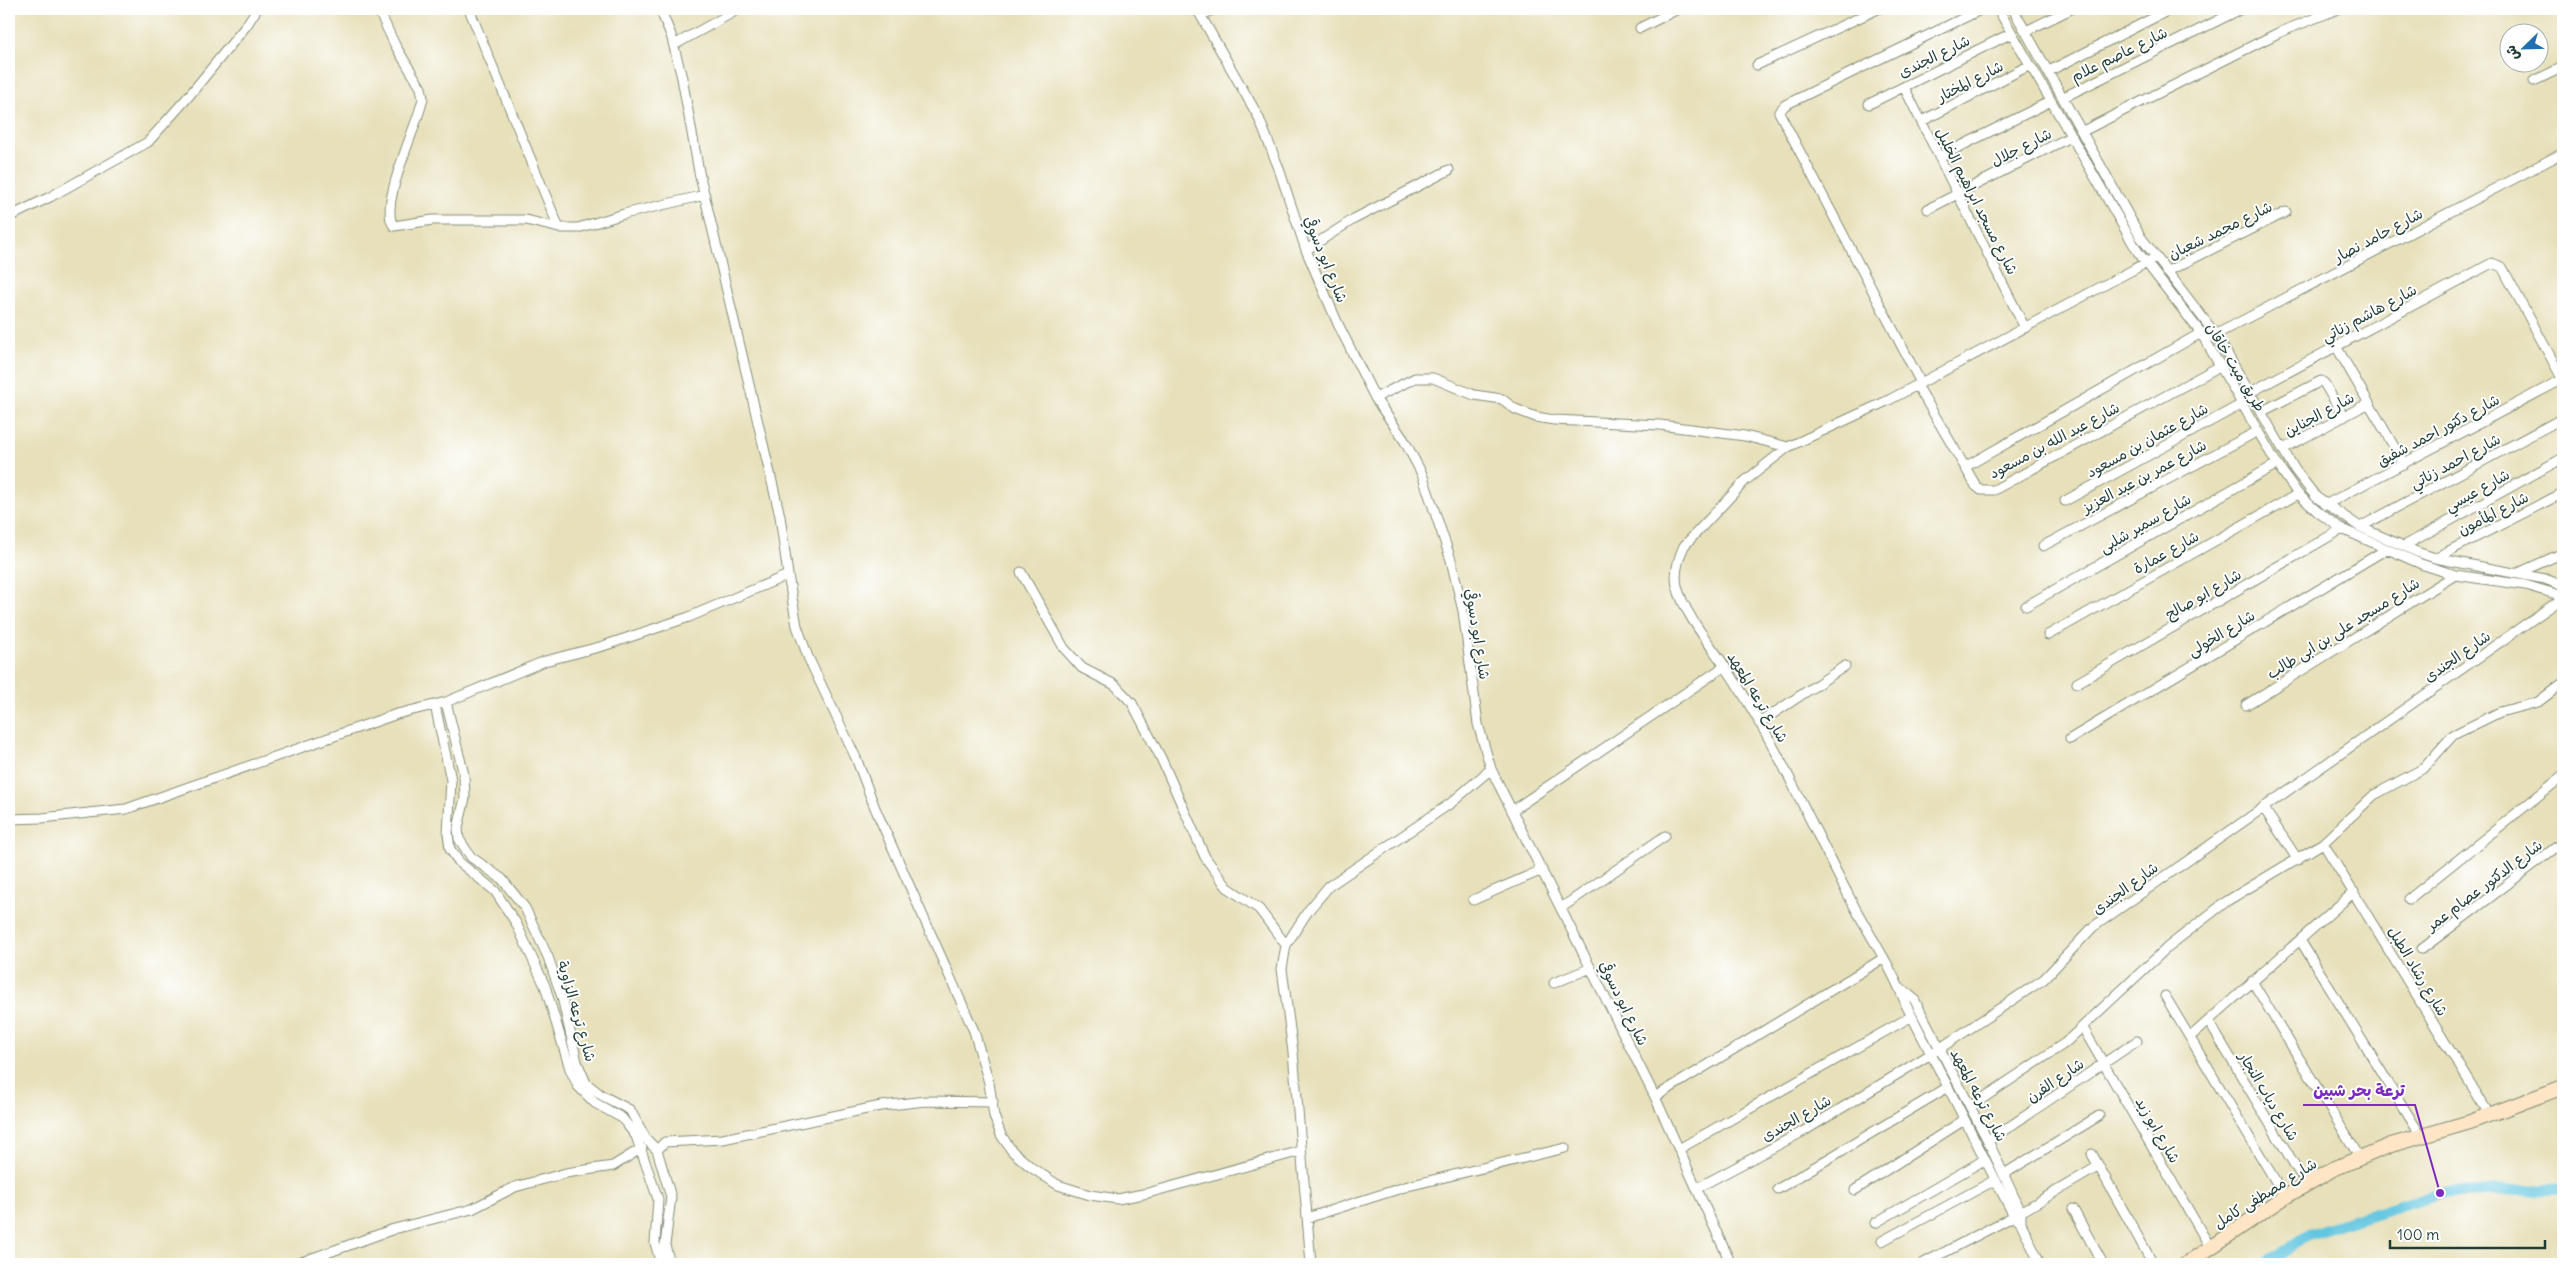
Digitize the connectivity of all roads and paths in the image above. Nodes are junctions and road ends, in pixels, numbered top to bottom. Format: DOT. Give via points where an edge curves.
graph roads {
  1 [pos="257,9"];
  2 [pos="378,9"];
  3 [pos="469,9"];
  4 [pos="660,9"];
  5 [pos="739,9"];
  6 [pos="1215,9"];
  7 [pos="1678,9"];
  8 [pos="1878,9"];
  9 [pos="1982,9"];
  10 [pos="1998,9"];
  11 [pos="2013,9"];
  12 [pos="2070,9"];
  13 [pos="2171,9"];
  14 [pos="2241,9"];
  15 [pos="2338,9"];
  16 [pos="1199,12"];
  17 [pos="1640,28"];
  18 [pos="2026,31"];
  19 [pos="2012,33"];
  20 [pos="674,45"];
  21 [pos="1757,65"];
  22 [pos="2030,65"];
  23 [pos="2563,67"];
  24 [pos="2049,71"];
  25 [pos="2534,80"];
  26 [pos="1904,87"];
  27 [pos="2064,97"];
  28 [pos="2051,101"];
  29 [pos="1869,104"];
  30 [pos="1922,121"];
  31 [pos="2083,131"];
  32 [pos="2072,136"];
  33 [pos="2563,153"];
  34 [pos="1939,157"];
  35 [pos="1449,170"];
  36 [pos="1958,194"];
  37 [pos="705,195"];
  38 [pos="1928,209"];
  39 [pos="2286,212"];
  40 [pos="9,217"];
  41 [pos="559,228"];
  42 [pos="1306,250"];
  43 [pos="2155,258"];
  44 [pos="2146,263"];
  45 [pos="2166,272"];
  46 [pos="2025,328"];
  47 [pos="2216,335"];
  48 [pos="2203,336"];
  49 [pos="2336,346"];
  50 [pos="2220,366"];
  51 [pos="2563,379"];
  52 [pos="1919,384"];
  53 [pos="2249,393"];
  54 [pos="1375,398"];
  55 [pos="2242,404"];
  56 [pos="2369,404"];
  57 [pos="2261,412"];
  58 [pos="2344,417"];
  59 [pos="2563,418"];
  60 [pos="2258,430"];
  61 [pos="1788,447"];
  62 [pos="2283,449"];
  63 [pos="2563,458"];
  64 [pos="2278,464"];
  65 [pos="2404,464"];
  66 [pos="1965,467"];
  67 [pos="2298,494"];
  68 [pos="2563,494"];
  69 [pos="2065,501"];
  70 [pos="2324,505"];
  71 [pos="2360,527"];
  72 [pos="2342,529"];
  73 [pos="2044,546"];
  74 [pos="2404,546"];
  75 [pos="2385,550"];
  76 [pos="2563,553"];
  77 [pos="2435,558"];
  78 [pos="1021,572"];
  79 [pos="2517,573"];
  80 [pos="788,575"];
  81 [pos="2455,575"];
  82 [pos="2563,586"];
  83 [pos="2563,597"];
  84 [pos="2026,606"];
  85 [pos="2048,635"];
  86 [pos="1725,666"];
  87 [pos="1845,666"];
  88 [pos="2077,683"];
  89 [pos="2563,683"];
  90 [pos="446,702"];
  91 [pos="435,705"];
  92 [pos="2246,705"];
  93 [pos="1759,723"];
  94 [pos="2070,739"];
  95 [pos="1492,769"];
  96 [pos="2563,776"];
  97 [pos="2263,807"];
  98 [pos="1513,810"];
  99 [pos="9,819"];
  100 [pos="1665,836"];
  101 [pos="2563,842"];
  102 [pos="2323,843"];
  103 [pos="2298,860"];
  104 [pos="1542,870"];
  105 [pos="2354,892"];
  106 [pos="2409,899"];
  107 [pos="1473,900"];
  108 [pos="1562,908"];
  109 [pos="2300,940"];
  110 [pos="1286,945"];
  111 [pos="2422,949"];
  112 [pos="1884,958"];
  113 [pos="1591,968"];
  114 [pos="2252,981"];
  115 [pos="1554,983"];
  116 [pos="1900,987"];
  117 [pos="2165,996"];
  118 [pos="1912,1016"];
  119 [pos="2209,1022"];
  120 [pos="2083,1028"];
  121 [pos="2190,1038"];
  122 [pos="2137,1042"];
  123 [pos="1935,1052"];
  124 [pos="2104,1064"];
  125 [pos="1948,1087"];
  126 [pos="2563,1087"];
  127 [pos="1655,1097"];
  128 [pos="993,1102"];
  129 [pos="1970,1107"];
  130 [pos="2489,1114"];
  131 [pos="2099,1116"];
  132 [pos="1964,1120"];
  133 [pos="1981,1127"];
  134 [pos="1971,1135"];
  135 [pos="2420,1136"];
  136 [pos="1988,1141"];
  137 [pos="642,1148"];
  138 [pos="1565,1148"];
  139 [pos="1679,1149"];
  140 [pos="657,1150"];
  141 [pos="1301,1151"];
  142 [pos="2092,1154"];
  143 [pos="2360,1158"];
  144 [pos="1984,1160"];
  145 [pos="2098,1166"];
  146 [pos="2004,1174"];
  147 [pos="1995,1180"];
  148 [pos="2306,1184"];
  149 [pos="1697,1188"];
  150 [pos="1778,1189"];
  151 [pos="1855,1190"];
  152 [pos="2285,1197"];
  153 [pos="2073,1209"];
  154 [pos="2018,1217"];
  155 [pos="1307,1218"];
  156 [pos="1875,1223"];
  157 [pos="1882,1241"];
  158 [pos="2210,1246"];
  159 [pos="296,1264"];
  160 [pos="661,1264"];
  161 [pos="670,1264"];
  162 [pos="1311,1264"];
  163 [pos="1731,1264"];
  164 [pos="1922,1264"];
  165 [pos="2040,1264"];
  166 [pos="2103,1264"];
  167 [pos="2153,1264"];
  168 [pos="2186,1264"];
  1 -- 40 [label="street" via="188,98 148,142"];
  2 -- 41 [label="street" via="424,98 394,184 390,202 392,224 433,220 526,220"];
  3 -- 41 [label="street"];
  4 -- 20 [label="street"];
  5 -- 20 [label="street"];
  6 -- 16 [label="street"];
  7 -- 17 [label="street"];
  8 -- 21 [label="street"];
  9 -- 52 [label="street, شارع عبد الله بن مسعود" via="1780,108 1780,114"];
  10 -- 19 [label="street, طريق ميت خاقان"];
  11 -- 18 [label="street, طريق ميت خاقان"];
  12 -- 18 [label="street"];
  13 -- 24 [label="street"];
  14 -- 27 [label="street, شارع عاصم علام"];
  15 -- 31 [label="street" via="2278,33"];
  16 -- 42 [label="street, شارع ابو دسوقي" via="1258,116"];
  18 -- 24 [label="street, طريق ميت خاقان"];
  19 -- 22 [label="street, طريق ميت خاقان"];
  19 -- 26 [label="street, شارع الجندى"];
  20 -- 37 [label="street"];
  22 -- 28 [label="street, طريق ميت خاقان"];
  22 -- 30 [label="street, شارع المختار"];
  23 -- 25 [label="street"];
  24 -- 27 [label="street, طريق ميت خاقان"];
  26 -- 29 [label="street, شارع الجندى"];
  26 -- 30 [label="street, شارع مسجد ابراهيم الخليل"];
  27 -- 31 [label="street, طريق ميت خاقان"];
  28 -- 32 [label="street, طريق ميت خاقان"];
  28 -- 34 [label="street"];
  30 -- 34 [label="street, شارع مسجد ابراهيم الخليل"];
  31 -- 43 [label="street, طريق ميت خاقان"];
  32 -- 36 [label="street, شارع جلال"];
  32 -- 44 [label="street, طريق ميت خاقان"];
  33 -- 47 [label="street, شارع حامد نصار"];
  34 -- 36 [label="street, شارع مسجد ابراهيم الخليل"];
  35 -- 42 [label="street" via="1354,219"];
  36 -- 38 [label="street, شارع جلال"];
  36 -- 46 [label="street, شارع مسجد ابراهيم الخليل"];
  37 -- 41 [label="street" via="578,228"];
  37 -- 80 [label="street" via="780,516"];
  39 -- 45 [label="street, شارع محمد شعبان"];
  42 -- 54 [label="street, شارع ابو دسوقي"];
  43 -- 44 [label="street, شارع ترعه المعهد"];
  43 -- 45 [label="street, طريق ميت خاقان"];
  44 -- 46 [label="street, شارع ترعه المعهد"];
  44 -- 48 [label="street, طريق ميت خاقان"];
  45 -- 47 [label="street, طريق ميت خاقان"];
  46 -- 52 [label="street, شارع ترعه المعهد"];
  47 -- 48 [label="street, شارع حامد نصار"];
  47 -- 53 [label="street, طريق ميت خاقان"];
  48 -- 50 [label="street, طريق ميت خاقان"];
  48 -- 66 [label="street, شارع حامد نصار"];
  49 -- 51 [label="street, شارع هاشم زناتي" via="2495,263 2502,267"];
  49 -- 53 [label="street, شارع هاشم زناتي"];
  49 -- 56 [label="street"];
  50 -- 55 [label="street, طريق ميت خاقان"];
  50 -- 66 [label="street, شارع عبد الله بن مسعود" via="1994,490 1981,490"];
  51 -- 65 [label="street, شارع دكتور احمد شفيق"];
  52 -- 61 [label="street, شارع ترعه المعهد"];
  52 -- 66 [label="street, شارع عبد الله بن مسعود"];
  53 -- 57 [label="street, طريق ميت خاقان"];
  54 -- 61 [label="street" via="1416,378 1433,378 1474,395 1502,399 1515,410 1545,418 1745,436"];
  54 -- 95 [label="street, شارع ابو دسوقي" via="1422,474 1451,560 1463,611 1479,733"];
  55 -- 60 [label="street, طريق ميت خاقان"];
  55 -- 69 [label="street, شارع عثمان بن مسعود"];
  56 -- 58 [label="street, شارع الجناين"];
  56 -- 65 [label="street"];
  57 -- 58 [label="street" via="2320,380"];
  57 -- 62 [label="street, طريق ميت خاقان"];
  58 -- 62 [label="street, شارع الجناين"];
  59 -- 71 [label="street, شارع احمد زناتي"];
  60 -- 64 [label="street, طريق ميت خاقان"];
  60 -- 73 [label="street, شارع عمر بن عبد العزيز"];
  61 -- 86 [label="street, شارع ترعه المعهد" via="1745,481 1684,546 1678,559 1677,587"];
  62 -- 70 [label="street, طريق ميت خاقان" via="2302,480"];
  63 -- 74 [label="street, شارع عيسي"];
  64 -- 67 [label="street, طريق ميت خاقان"];
  64 -- 84 [label="street, شارع سمير شلبى"];
  65 -- 70 [label="street, شارع دكتور احمد شفيق"];
  67 -- 72 [label="street, طريق ميت خاقان"];
  67 -- 85 [label="street, شارع عمارة"];
  68 -- 77 [label="street, شارع المأمون"];
  70 -- 71 [label="street, طريق ميت خاقان"];
  71 -- 74 [label="street, طريق ميت خاقان"];
  72 -- 75 [label="street, طريق ميت خاقان"];
  72 -- 88 [label="street, شارع ابو صالح"];
  74 -- 77 [label="street, طريق ميت خاقان"];
  75 -- 81 [label="street, طريق ميت خاقان"];
  75 -- 94 [label="street, شارع الخولى"];
  76 -- 79 [label="street"];
  77 -- 79 [label="street, طريق ميت خاقان"];
  78 -- 110 [label="street" via="1072,658 1082,668 1116,685 1132,703 1157,750 1205,858 1217,876 1227,887 1259,908"];
  79 -- 82 [label="street, طريق ميت خاقان"];
  80 -- 90 [label="street" via="689,616 603,646 545,661"];
  80 -- 128 [label="street" via="797,626 808,657 856,758 974,1031"];
  81 -- 83 [label="street, طريق ميت خاقان" via="2524,585"];
  81 -- 92 [label="street, شارع مسجد على بن ابى طالب"];
  83 -- 97 [label="street, شارع الجندى"];
  86 -- 93 [label="street, شارع ترعه المعهد"];
  86 -- 98 [label="street"];
  87 -- 93 [label="street"];
  89 -- 102 [label="street" via="2538,702 2500,712 2453,735 2424,768 2374,796"];
  90 -- 91 [label="street"];
  90 -- 140 [label="street, شارع ترعه الزاوية" via="464,775 465,798 458,828 464,850 502,879 525,908 548,957 586,1083 630,1110"];
  91 -- 99 [label="street" via="397,714 126,809"];
  91 -- 137 [label="street, شارع ترعه الزاوية" via="451,780 450,849 459,862 495,890 516,923 545,986 578,1086 588,1098 628,1123"];
  93 -- 112 [label="street, شارع ترعه المعهد"];
  95 -- 98 [label="street, شارع ابو دسوقي"];
  95 -- 110 [label="street" via="1444,808 1329,886"];
  96 -- 106 [label="street"];
  97 -- 103 [label="street"];
  97 -- 123 [label="street, شارع الجندى" via="2093,927 2044,980"];
  98 -- 104 [label="street, شارع ابو دسوقي"];
  100 -- 108 [label="street"];
  101 -- 111 [label="street, شارع الدكتور عصام عمر"];
  102 -- 103 [label="street"];
  102 -- 105 [label="street, شارع رشاد الطبل"];
  103 -- 120 [label="street" via="2246,889 2209,915 2162,952"];
  104 -- 107 [label="street"];
  104 -- 108 [label="street, شارع ابو دسوقي"];
  105 -- 109 [label="street"];
  105 -- 130 [label="street, شارع رشاد الطبل"];
  108 -- 113 [label="street, شارع ابو دسوقي"];
  109 -- 114 [label="street"];
  109 -- 135 [label="street"];
  110 -- 141 [label="street" via="1282,969"];
  112 -- 116 [label="street, شارع ترعه المعهد"];
  112 -- 127 [label="street"];
  113 -- 115 [label="street"];
  113 -- 127 [label="street, شارع ابو دسوقي"];
  114 -- 119 [label="street"];
  114 -- 143 [label="street"];
  116 -- 118 [label="street, شارع ترعه المعهد"];
  116 -- 123 [label="street, شارع ترعه المعهد" via="1914,1000"];
  117 -- 121 [label="street"];
  118 -- 123 [label="street, شارع ترعه المعهد"];
  118 -- 139 [label="street"];
  119 -- 121 [label="street"];
  119 -- 148 [label="street, شارع دياب النجار"];
  120 -- 124 [label="street, شارع ابو زيد"];
  120 -- 129 [label="street"];
  121 -- 152 [label="street"];
  122 -- 124 [label="street, شارع الفرن"];
  123 -- 125 [label="street, شارع ترعه المعهد"];
  123 -- 129 [label="street, شارع ترعه المعهد"];
  123 -- 149 [label="street, شارع الجندى" via="1804,1131"];
  124 -- 136 [label="street, شارع الفرن"];
  124 -- 158 [label="street, شارع ابو زيد"];
  125 -- 132 [label="street, شارع ترعه المعهد"];
  125 -- 150 [label="street"];
  126 -- 130 [label="main road, شارع مصطفى كامل"];
  127 -- 139 [label="street, شارع ابو دسوقي"];
  128 -- 140 [label="street" via="926,1101 882,1106 741,1136 665,1142"];
  128 -- 141 [label="street" via="1001,1135 1012,1151 1058,1185 1090,1195 1118,1198 1148,1193"];
  129 -- 133 [label="street, شارع ترعه المعهد"];
  130 -- 135 [label="main road, شارع مصطفى كامل"];
  131 -- 146 [label="street"];
  132 -- 134 [label="street, شارع ترعه المعهد"];
  132 -- 151 [label="street"];
  133 -- 134 [label="street"];
  133 -- 136 [label="street, شارع ترعه المعهد"];
  134 -- 144 [label="street, شارع ترعه المعهد"];
  135 -- 143 [label="main road, شارع مصطفى كامل"];
  136 -- 146 [label="street, شارع ترعه المعهد"];
  137 -- 159 [label="street" via="613,1166 566,1173 515,1187 472,1208 394,1229"];
  137 -- 160 [label="street, شارع ترعه الزاوية" via="658,1199 656,1243"];
  138 -- 155 [label="street" via="1408,1186"];
  139 -- 149 [label="street, شارع ابو دسوقي"];
  140 -- 161 [label="street, شارع ترعه الزاوية" via="671,1197 665,1245"];
  141 -- 155 [label="street"];
  142 -- 145 [label="street"];
  143 -- 148 [label="main road, شارع مصطفى كامل"];
  144 -- 147 [label="street, شارع ترعه المعهد"];
  144 -- 156 [label="street"];
  145 -- 154 [label="street"];
  145 -- 167 [label="street"];
  146 -- 154 [label="street, شارع ترعه المعهد"];
  147 -- 154 [label="street, شارع ترعه المعهد"];
  147 -- 157 [label="street"];
  148 -- 152 [label="main road, شارع مصطفى كامل"];
  149 -- 163 [label="street, شارع ابو دسوقي"];
  152 -- 158 [label="main road, شارع مصطفى كامل"];
  153 -- 166 [label="street"];
  154 -- 164 [label="street"];
  154 -- 165 [label="street, شارع ترعه المعهد"];
  155 -- 162 [label="street"];
  158 -- 168 [label="main road, شارع مصطفى كامل"];
}
